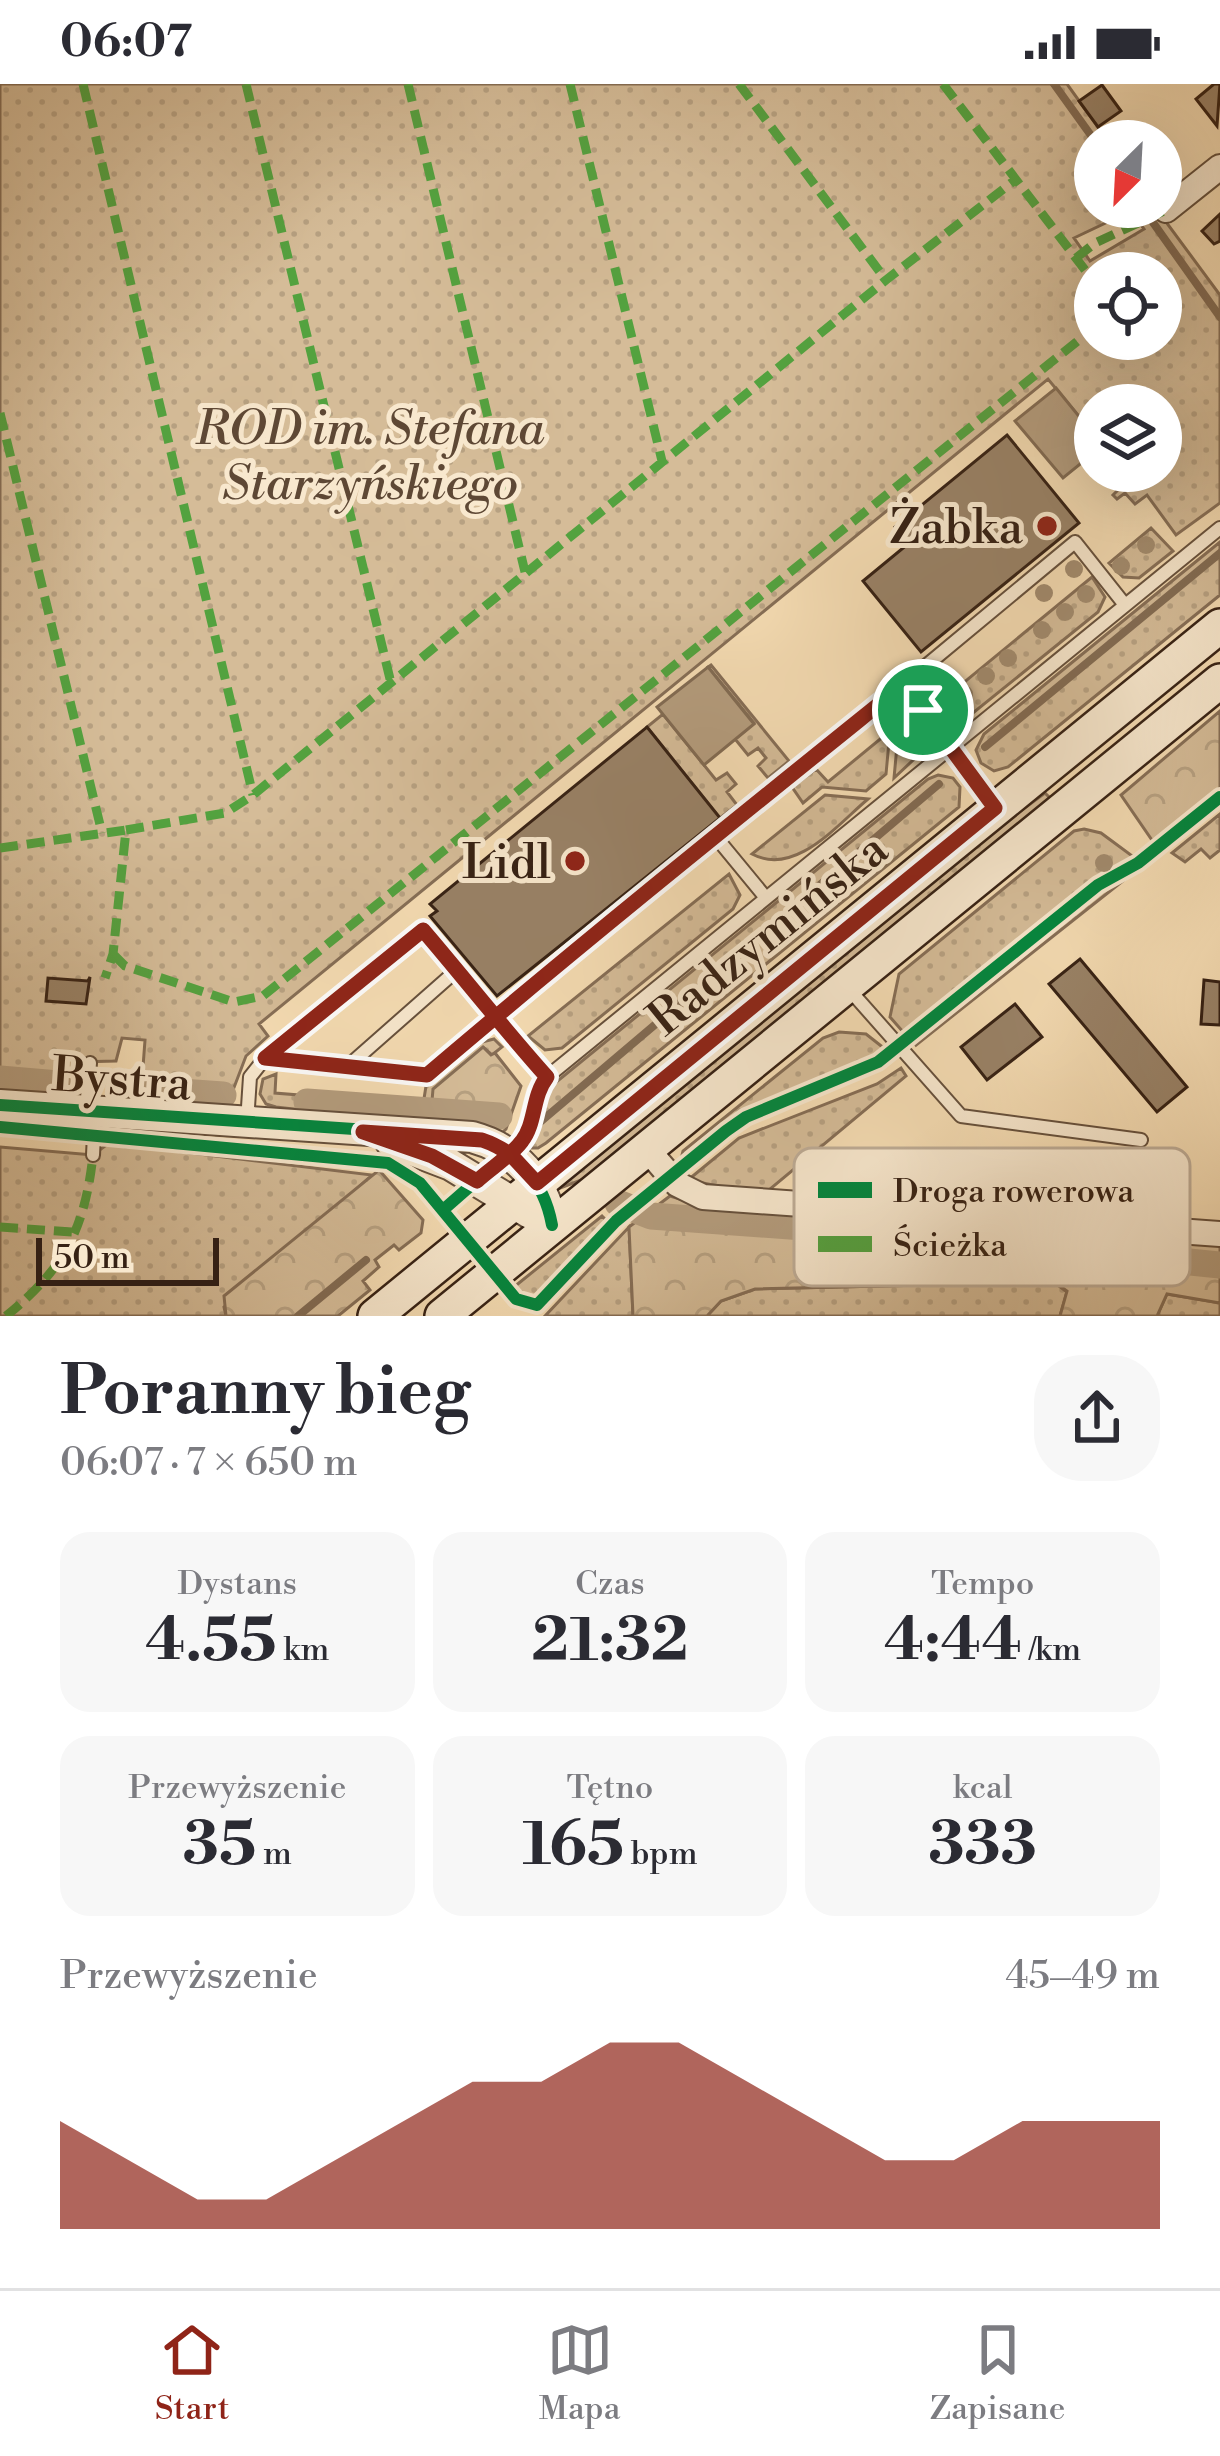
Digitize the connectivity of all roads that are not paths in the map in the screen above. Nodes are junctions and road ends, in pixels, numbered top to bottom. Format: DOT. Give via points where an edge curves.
graph roads {
  1 [pos="1220,167"];
  2 [pos="1182,197"];
  3 [pos="1220,528"];
  4 [pos="1126,605"];
  5 [pos="1220,626"];
  6 [pos="1220,681"];
  7 [pos="904,684"];
  8 [pos="952,746"];
  9 [pos="995,808"];
  10 [pos="715,836"];
  11 [pos="766,898"];
  12 [pos="457,970"];
  13 [pos="846,986"];
  14 [pos="495,1017"];
  15 [pos="265,1058"];
  16 [pos="90,1063"];
  17 [pos="346,1067"];
  18 [pos="0,1105"];
  19 [pos="90,1112"];
  20 [pos="247,1123"];
  21 [pos="363,1132"];
  22 [pos="1141,1140"];
  23 [pos="646,1148"];
  24 [pos="93,1155"];
  25 [pos="465,1173"];
  26 [pos="525,1193"];
  27 [pos="794,1204"];
  28 [pos="552,1225"];
  29 [pos="1190,1232"];
  30 [pos="1220,1234"];
  31 [pos="467,1241"];
  32 [pos="375,1316"];
  33 [pos="442,1316"];
  1 -- 2 [label="street"];
  3 -- 4 [label="lane"];
  4 -- 7 [label="lane" via="1075,542"];
  4 -- 8 [label="lane"];
  5 -- 9 [label="main road, Radzymińska"];
  6 -- 13 [label="main road, Radzymińska"];
  7 -- 8 [label="lane"];
  7 -- 10 [label="lane"];
  8 -- 9 [label="lane"];
  8 -- 11 [label="lane"];
  9 -- 26 [label="main road, Radzymińska"];
  10 -- 11 [label="lane"];
  10 -- 14 [label="lane"];
  11 -- 14 [label="lane" via="547,1077"];
  12 -- 14 [label="lane"];
  12 -- 15 [label="lane" via="423,930"];
  12 -- 17 [label="lane"];
  13 -- 22 [label="lane" via="961,1117"];
  13 -- 23 [label="main road, Radzymińska"];
  14 -- 17 [label="lane" via="427,1075"];
  15 -- 17 [label="lane"];
  15 -- 20 [label="lane" via="250,1077"];
  16 -- 19 [label="lane"];
  18 -- 19 [label="street, Bystra"];
  19 -- 20 [label="street, Bystra"];
  19 -- 24 [label="lane"];
  20 -- 21 [label="street, Bystra"];
  21 -- 25 [label="street, Bystra"];
  21 -- 26 [label="street, Bystra" via="482,1140 512,1156"];
  23 -- 27 [label="street" via="677,1184 703,1197"];
  23 -- 28 [label="main road, Radzymińska"];
  25 -- 26 [label="street, Bystra"];
  25 -- 31 [label="street" via="477,1210"];
  26 -- 28 [label="street" via="545,1197"];
  26 -- 31 [label="main road, Radzymińska"];
  28 -- 33 [label="main road, Radzymińska"];
  29 -- 30 [label="street"];
  31 -- 32 [label="main road, Radzymińska"];
}
